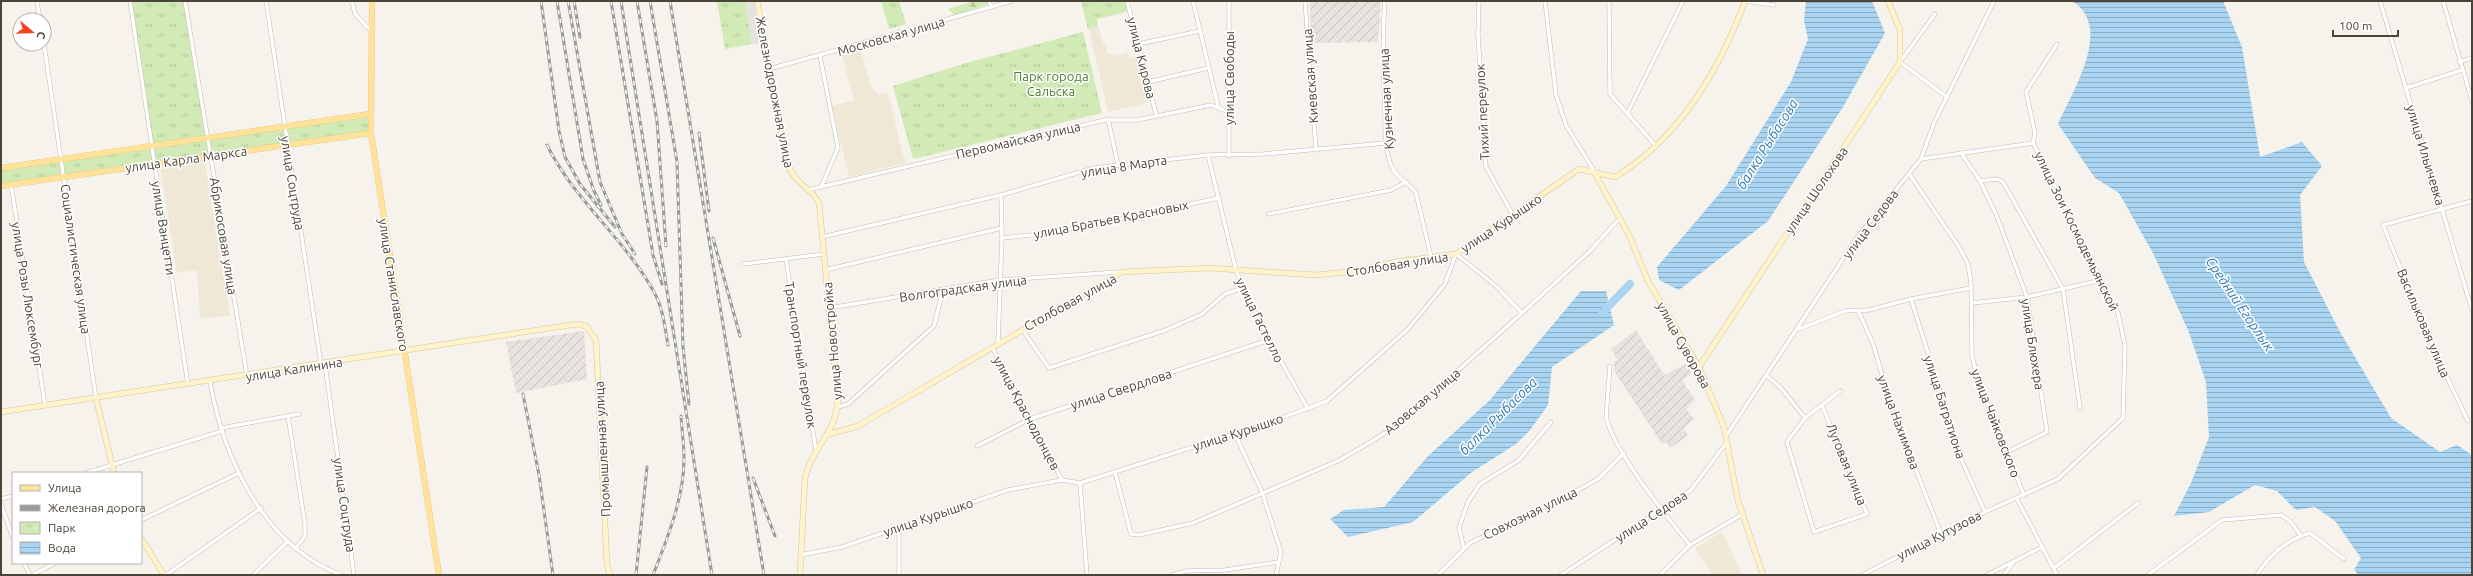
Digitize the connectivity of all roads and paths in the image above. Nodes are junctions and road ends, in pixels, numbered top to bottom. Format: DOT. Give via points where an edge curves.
graph roads {
  1 [pos="38,1"];
  2 [pos="130,1"];
  3 [pos="185,1"];
  4 [pos="266,1"];
  5 [pos="352,1"];
  6 [pos="372,1"];
  7 [pos="757,1"];
  8 [pos="989,1"];
  9 [pos="1012,1"];
  10 [pos="1127,1"];
  11 [pos="1193,1"];
  12 [pos="1229,1"];
  13 [pos="1305,1"];
  14 [pos="1385,1"];
  15 [pos="1479,1"];
  16 [pos="1545,1"];
  17 [pos="1609,1"];
  18 [pos="1683,1"];
  19 [pos="1745,1"];
  20 [pos="1888,1"];
  21 [pos="1994,1"];
  22 [pos="2380,1"];
  23 [pos="2443,1"];
  24 [pos="998,3"];
  25 [pos="1774,4"];
  26 [pos="991,7"];
  27 [pos="39,12"];
  28 [pos="1935,14"];
  29 [pos="371,31"];
  30 [pos="1200,31"];
  31 [pos="1138,44"];
  32 [pos="2057,44"];
  33 [pos="45,52"];
  34 [pos="820,56"];
  35 [pos="2472,58"];
  36 [pos="1900,62"];
  37 [pos="2459,62"];
  38 [pos="1208,68"];
  39 [pos="769,69"];
  40 [pos="2462,70"];
  41 [pos="1148,82"];
  42 [pos="2406,88"];
  43 [pos="1947,97"];
  44 [pos="2472,101"];
  45 [pos="1218,106"];
  46 [pos="1229,112"];
  47 [pos="370,114"];
  48 [pos="1156,114"];
  49 [pos="1627,114"];
  50 [pos="1108,119"];
  51 [pos="284,126"];
  52 [pos="371,133"];
  53 [pos="208,138"];
  54 [pos="1386,143"];
  55 [pos="2033,143"];
  56 [pos="287,144"];
  57 [pos="152,146"];
  58 [pos="1657,147"];
  59 [pos="1316,150"];
  60 [pos="1961,153"];
  61 [pos="211,155"];
  62 [pos="1208,155"];
  63 [pos="1229,156"];
  64 [pos="61,159"];
  65 [pos="1921,159"];
  66 [pos="154,164"];
  67 [pos="1118,165"];
  68 [pos="1,168"];
  69 [pos="1594,171"];
  70 [pos="1910,175"];
  71 [pos="64,177"];
  72 [pos="1406,182"];
  73 [pos="1980,182"];
  74 [pos="11,184"];
  75 [pos="1,186"];
  76 [pos="821,186"];
  77 [pos="808,190"];
  78 [pos="1001,195"];
  79 [pos="815,196"];
  80 [pos="1219,198"];
  81 [pos="2472,201"];
  82 [pos="2442,210"];
  83 [pos="1269,214"];
  84 [pos="1513,215"];
  85 [pos="1619,219"];
  86 [pos="1002,228"];
  87 [pos="822,237"];
  88 [pos="1002,238"];
  89 [pos="824,254"];
  90 [pos="1456,254"];
  91 [pos="1431,257"];
  92 [pos="786,259"];
  93 [pos="743,264"];
  94 [pos="825,270"];
  95 [pos="1236,270"];
  96 [pos="1122,272"];
  97 [pos="1000,280"];
  98 [pos="2102,280"];
  99 [pos="1243,288"];
  100 [pos="1971,288"];
  101 [pos="943,289"];
  102 [pos="2063,289"];
  103 [pos="2027,297"];
  104 [pos="1911,299"];
  105 [pos="1972,303"];
  106 [pos="829,308"];
  107 [pos="1858,310"];
  108 [pos="2472,310"];
  109 [pos="1522,313"];
  110 [pos="586,326"];
  111 [pos="1022,329"];
  112 [pos="1798,329"];
  113 [pos="1269,340"];
  114 [pos="998,342"];
  115 [pos="992,347"];
  116 [pos="405,351"];
  117 [pos="323,364"];
  118 [pos="1610,366"];
  119 [pos="1698,367"];
  120 [pos="247,376"];
  121 [pos="1767,376"];
  122 [pos="210,382"];
  123 [pos="188,385"];
  124 [pos="1840,391"];
  125 [pos="96,398"];
  126 [pos="45,405"];
  127 [pos="1822,405"];
  128 [pos="838,407"];
  129 [pos="2080,408"];
  130 [pos="1308,409"];
  131 [pos="1,412"];
  132 [pos="299,414"];
  133 [pos="288,416"];
  134 [pos="1805,418"];
  135 [pos="1030,419"];
  136 [pos="2468,421"];
  137 [pos="1551,422"];
  138 [pos="221,429"];
  139 [pos="829,434"];
  140 [pos="1235,434"];
  141 [pos="1726,436"];
  142 [pos="1727,442"];
  143 [pos="977,446"];
  144 [pos="816,451"];
  145 [pos="2007,452"];
  146 [pos="1624,453"];
  147 [pos="112,465"];
  148 [pos="89,472"];
  149 [pos="114,472"];
  150 [pos="1114,472"];
  151 [pos="239,473"];
  152 [pos="1062,480"];
  153 [pos="1080,483"];
  154 [pos="1262,492"];
  155 [pos="2024,495"];
  156 [pos="12,496"];
  157 [pos="2017,498"];
  158 [pos="1,500"];
  159 [pos="2138,503"];
  160 [pos="1,504"];
  161 [pos="260,508"];
  162 [pos="1662,511"];
  163 [pos="1985,512"];
  164 [pos="1743,514"];
  165 [pos="142,520"];
  166 [pos="899,526"];
  167 [pos="1941,534"];
  168 [pos="12,535"];
  169 [pos="2301,536"];
  170 [pos="142,540"];
  171 [pos="287,542"];
  172 [pos="1690,545"];
  173 [pos="2042,547"];
  174 [pos="295,549"];
  175 [pos="1464,549"];
  176 [pos="800,555"];
  177 [pos="2344,558"];
  178 [pos="2015,560"];
  179 [pos="1279,562"];
  180 [pos="25,564"];
  181 [pos="54,564"];
  182 [pos="2054,568"];
  183 [pos="31,575"];
  184 [pos="165,575"];
  185 [pos="253,575"];
  186 [pos="341,575"];
  187 [pos="354,575"];
  188 [pos="439,575"];
  189 [pos="610,575"];
  190 [pos="800,575"];
  191 [pos="899,575"];
  192 [pos="1087,575"];
  193 [pos="1172,575"];
  194 [pos="1276,575"];
  195 [pos="1438,575"];
  196 [pos="1561,575"];
  197 [pos="1660,575"];
  198 [pos="1763,575"];
  199 [pos="1862,575"];
  200 [pos="1987,575"];
  201 [pos="2004,575"];
  202 [pos="2057,575"];
  203 [pos="2148,575"];
  204 [pos="2257,575"];
  1 -- 27 [label="street"];
  2 -- 57 [label="street, улица Ванцетти"];
  3 -- 53 [label="street, Абрикосовая улица"];
  4 -- 51 [label="street, улица Соцтруда"];
  5 -- 29 [label="street" via="355,14"];
  6 -- 29 [label="main road, улица Станиславского"];
  7 -- 39 [label="main road, Железнодорожная улица"];
  8 -- 26 [label="street"];
  9 -- 24 [label="street, Московская улица"];
  10 -- 31 [label="street, улица Кирова"];
  11 -- 30 [label="street"];
  12 -- 46 [label="street, улица Свободы"];
  13 -- 59 [label="street, Киевская улица"];
  14 -- 54 [label="street, Кузнечная улица" via="1382,35"];
  15 -- 84 [label="street, Тихий переулок" via="1478,34 1486,167"];
  16 -- 69 [label="street" via="1556,95 1566,125"];
  17 -- 49 [label="street" via="1610,94"];
  18 -- 49 [label="street"];
  19 -- 25 [label="street"];
  19 -- 58 [label="main road" via="1732,35 1683,119"];
  20 -- 36 [label="main road" via="1900,30"];
  21 -- 43 [label="street, улица Седова"];
  22 -- 42 [label="street, улица Ильичевка"];
  23 -- 37 [label="street"];
  24 -- 26 [label="street, Московская улица"];
  26 -- 34 [label="street, Московская улица"];
  28 -- 36 [label="street, улица Шолохова"];
  29 -- 47 [label="main road, улица Станиславского"];
  30 -- 31 [label="street"];
  30 -- 38 [label="street"];
  31 -- 41 [label="street, улица Кирова"];
  32 -- 55 [label="street" via="2026,92 2035,133"];
  33 -- 64 [label="street, Социалистическая улица"];
  34 -- 39 [label="street, Московская улица"];
  34 -- 76 [label="street" via="838,148"];
  35 -- 37 [label="street"];
  36 -- 43 [label="street"];
  36 -- 119 [label="main road, улица Шолохова"];
  37 -- 40 [label="street"];
  38 -- 41 [label="street"];
  38 -- 45 [label="street"];
  39 -- 77 [label="main road, Железнодорожная улица" via="787,162 794,179"];
  40 -- 42 [label="street"];
  40 -- 44 [label="street"];
  41 -- 48 [label="street, улица Кирова"];
  42 -- 82 [label="street, улица Ильичевка"];
  43 -- 65 [label="street, улица Седова"];
  45 -- 46 [label="street"];
  45 -- 48 [label="street, Первомайская улица"];
  46 -- 63 [label="street, улица Свободы"];
  47 -- 51 [label="main road, улица Карла Маркса"];
  47 -- 52 [label="main road, улица Станиславского"];
  48 -- 50 [label="street, Первомайская улица" via="1137,120"];
  49 -- 58 [label="street"];
  50 -- 67 [label="street"];
  50 -- 76 [label="street, Первомайская улица"];
  51 -- 53 [label="main road, улица Карла Маркса"];
  51 -- 56 [label="street, улица Соцтруда"];
  52 -- 56 [label="main road, улица Карла Маркса"];
  52 -- 116 [label="main road, улица Станиславского"];
  53 -- 57 [label="main road, улица Карла Маркса"];
  53 -- 61 [label="street, Абрикосовая улица"];
  54 -- 59 [label="street, улица 8 Марта"];
  54 -- 72 [label="street, Кузнечная улица" via="1392,167 1399,178"];
  55 -- 60 [label="street, улица Зои Космодемьянской"];
  55 -- 98 [label="street, улица Зои Космодемьянской"];
  56 -- 61 [label="main road, улица Карла Маркса"];
  56 -- 117 [label="street, улица Соцтруда"];
  57 -- 64 [label="main road, улица Карла Маркса"];
  57 -- 66 [label="street, улица Ванцетти"];
  58 -- 69 [label="main road, улица Курышко" via="1615,177 1604,176"];
  59 -- 63 [label="street, улица 8 Марта"];
  60 -- 65 [label="street, улица Зои Космодемьянской"];
  60 -- 73 [label="street, улица Блюхера"];
  61 -- 66 [label="main road, улица Карла Маркса"];
  61 -- 120 [label="street, Абрикосовая улица"];
  62 -- 63 [label="street, улица 8 Марта"];
  62 -- 67 [label="street, улица 8 Марта"];
  62 -- 80 [label="street, улица Гастелло"];
  64 -- 68 [label="main road, улица Карла Маркса"];
  64 -- 71 [label="street, Социалистическая улица"];
  65 -- 70 [label="street, улица Седова"];
  66 -- 71 [label="main road, улица Карла Маркса"];
  66 -- 123 [label="street, улица Ванцетти"];
  67 -- 78 [label="street, улица 8 Марта" via="1094,168"];
  69 -- 84 [label="main road, улица Курышко" via="1579,169"];
  69 -- 85 [label="main road, улица Суворова"];
  70 -- 100 [label="street, улица Чайковского" via="1959,247 1968,264"];
  70 -- 112 [label="street, улица Седова" via="1887,199 1856,239"];
  71 -- 74 [label="main road, улица Карла Маркса"];
  71 -- 125 [label="street, Социалистическая улица"];
  72 -- 83 [label="street" via="1392,190"];
  72 -- 91 [label="street, Кузнечная улица" via="1416,194 1422,208"];
  73 -- 102 [label="street" via="1997,179 2004,182"];
  73 -- 103 [label="street, улица Блюхера" via="1996,214"];
  74 -- 75 [label="main road, улица Карла Маркса"];
  74 -- 126 [label="street, улица Розы Люксембург"];
  76 -- 77 [label="street, Первомайская улица"];
  77 -- 79 [label="main road, Железнодорожная улица"];
  78 -- 86 [label="street, улица Краснодонцев"];
  78 -- 87 [label="street, улица 8 Марта"];
  79 -- 87 [label="main road, улица Новостройка" via="819,203"];
  80 -- 88 [label="street, улица Братьев Красновых" via="1051,233"];
  80 -- 95 [label="street, улица Гастелло"];
  81 -- 82 [label="street"];
  82 -- 108 [label="street, улица Ильичевка"];
  82 -- 136 [label="street, Васильковая улица" via="2383,225 2433,348"];
  84 -- 90 [label="main road, улица Курышко"];
  85 -- 109 [label="street, Азовская улица" via="1589,252"];
  85 -- 119 [label="main road, улица Суворова" via="1648,281"];
  86 -- 88 [label="street, улица Краснодонцев"];
  86 -- 94 [label="street"];
  87 -- 89 [label="main road, улица Новостройка"];
  88 -- 97 [label="street, улица Краснодонцев"];
  89 -- 92 [label="street"];
  89 -- 94 [label="main road, улица Новостройка"];
  90 -- 91 [label="main road, Столбовая улица"];
  90 -- 109 [label="street" via="1497,287"];
  90 -- 130 [label="street, улица Курышко" via="1445,284 1408,330 1327,400"];
  91 -- 95 [label="main road, Столбовая улица" via="1358,271 1314,275"];
  92 -- 93 [label="street"];
  92 -- 144 [label="street, Транспортный переулок"];
  94 -- 106 [label="main road, улица Новостройка"];
  95 -- 96 [label="main road, Столбовая улица" via="1210,268"];
  95 -- 99 [label="street, улица Гастелло"];
  96 -- 97 [label="street, Волгоградская улица"];
  96 -- 111 [label="main road, Столбовая улица"];
  97 -- 101 [label="street, Волгоградская улица"];
  97 -- 114 [label="street, улица Краснодонцев"];
  98 -- 102 [label="street"];
  98 -- 155 [label="street, улица Зои Космодемьянской" via="2118,313 2123,331 2123,418 2058,479"];
  99 -- 111 [label="street" via="1225,294 1202,314 1166,330 1049,368"];
  99 -- 113 [label="street, улица Гастелло"];
  100 -- 104 [label="street"];
  100 -- 105 [label="street, улица Чайковского"];
  101 -- 106 [label="street, Волгоградская улица"];
  101 -- 128 [label="street" via="934,326 848,404"];
  102 -- 103 [label="street"];
  102 -- 129 [label="street"];
  103 -- 105 [label="street"];
  103 -- 145 [label="street, улица Блюхера" via="2047,432"];
  104 -- 107 [label="street" via="1870,310"];
  104 -- 163 [label="street, улица Багратиона" via="1962,461"];
  105 -- 145 [label="street, улица Чайковского" via="1972,356 1979,384"];
  106 -- 128 [label="main road, улица Новостройка"];
  107 -- 112 [label="street" via="1845,311"];
  107 -- 167 [label="street, улица Нахимова" via="1873,344 1892,411"];
  109 -- 154 [label="street, Азовская улица" via="1397,425 1340,460"];
  110 -- 116 [label="main road, улица Калинина" via="577,324"];
  110 -- 189 [label="main road, Промышленная улица" via="596,340 607,565"];
  111 -- 114 [label="main road, Столбовая улица"];
  112 -- 121 [label="street, улица Седова"];
  113 -- 130 [label="street, улица Гастелло"];
  113 -- 135 [label="street, улица Свердлова"];
  114 -- 115 [label="main road, Столбовая улица"];
  115 -- 135 [label="street, улица Краснодонцев"];
  115 -- 139 [label="main road, Столбовая улица" via="858,426"];
  116 -- 117 [label="main road, улица Калинина"];
  116 -- 188 [label="main road, улица Станиславского"];
  117 -- 120 [label="main road, улица Калинина"];
  117 -- 187 [label="street, улица Соцтруда"];
  118 -- 146 [label="street" via="1606,417"];
  119 -- 141 [label="main road, улица Суворова"];
  120 -- 122 [label="main road, улица Калинина"];
  121 -- 134 [label="street" via="1781,388"];
  121 -- 141 [label="street, улица Седова"];
  122 -- 123 [label="main road, улица Калинина"];
  122 -- 138 [label="street"];
  123 -- 125 [label="main road, улица Калинина"];
  124 -- 127 [label="street, Луговая улица"];
  125 -- 126 [label="main road, улица Калинина"];
  125 -- 147 [label="main road, Социалистическая улица"];
  126 -- 131 [label="main road, улица Калинина"];
  127 -- 134 [label="street, Луговая улица"];
  127 -- 134 [label="street, Луговая улица" via="1867,514 1814,532 1787,442"];
  128 -- 139 [label="main road, улица Новостройка"];
  130 -- 140 [label="street, улица Курышко"];
  132 -- 133 [label="street"];
  133 -- 138 [label="street"];
  133 -- 174 [label="street" via="305,524 305,536"];
  135 -- 143 [label="street, улица Свердлова"];
  135 -- 152 [label="street, улица Краснодонцев"];
  137 -- 175 [label="street" via="1519,460 1480,484 1468,502 1459,528"];
  138 -- 147 [label="street"];
  138 -- 151 [label="street"];
  139 -- 144 [label="main road, улица Новостройка"];
  140 -- 150 [label="street, улица Курышко"];
  140 -- 154 [label="street"];
  141 -- 142 [label="main road, улица Суворова"];
  142 -- 162 [label="street, улица Седова" via="1691,490"];
  142 -- 164 [label="main road, улица Суворова"];
  144 -- 176 [label="main road, улица Новостройка" via="808,463 805,478"];
  145 -- 155 [label="street, улица Чайковского"];
  146 -- 162 [label="street"];
  146 -- 175 [label="street, Совхозная улица" via="1591,483 1470,543"];
  147 -- 148 [label="street"];
  147 -- 149 [label="main road, Социалистическая улица"];
  150 -- 153 [label="street, улица Курышко"];
  150 -- 154 [label="street, Азовская улица" via="1131,534 1139,535 1193,522"];
  151 -- 161 [label="street"];
  151 -- 165 [label="street"];
  152 -- 153 [label="street, улица Курышко"];
  152 -- 166 [label="street, улица Курышко" via="1008,490"];
  153 -- 192 [label="street"];
  154 -- 179 [label="street" via="1281,552"];
  155 -- 157 [label="street, улица Зои Космодемьянской"];
  156 -- 158 [label="street"];
  157 -- 163 [label="street, улица Кутузова"];
  157 -- 173 [label="street"];
  159 -- 182 [label="street"];
  160 -- 168 [label="street"];
  161 -- 171 [label="street"];
  161 -- 184 [label="street"];
  162 -- 172 [label="street"];
  162 -- 196 [label="street, улица Седова"];
  163 -- 167 [label="street, улица Кутузова"];
  164 -- 172 [label="street"];
  164 -- 198 [label="main road, улица Суворова"];
  166 -- 176 [label="street, улица Курышко" via="842,547"];
  166 -- 191 [label="street"];
  167 -- 199 [label="street, улица Кутузова"];
  169 -- 177 [label="street" via="2310,533"];
  169 -- 203 [label="street" via="2291,522 2281,515 2222,520"];
  169 -- 204 [label="street" via="2267,559"];
  170 -- 184 [label="main road"];
  171 -- 174 [label="street"];
  171 -- 185 [label="street"];
  172 -- 197 [label="street"];
  173 -- 178 [label="street"];
  173 -- 182 [label="street"];
  174 -- 186 [label="street" via="311,561"];
  175 -- 195 [label="street, Совхозная улица"];
  176 -- 190 [label="main road, улица Новостройка"];
  178 -- 200 [label="street"];
  178 -- 201 [label="street"];
  179 -- 193 [label="street" via="1225,570 1186,571"];
  179 -- 194 [label="street"];
  180 -- 183 [label="street"];
  181 -- 183 [label="street"];
  182 -- 202 [label="street"];
}
